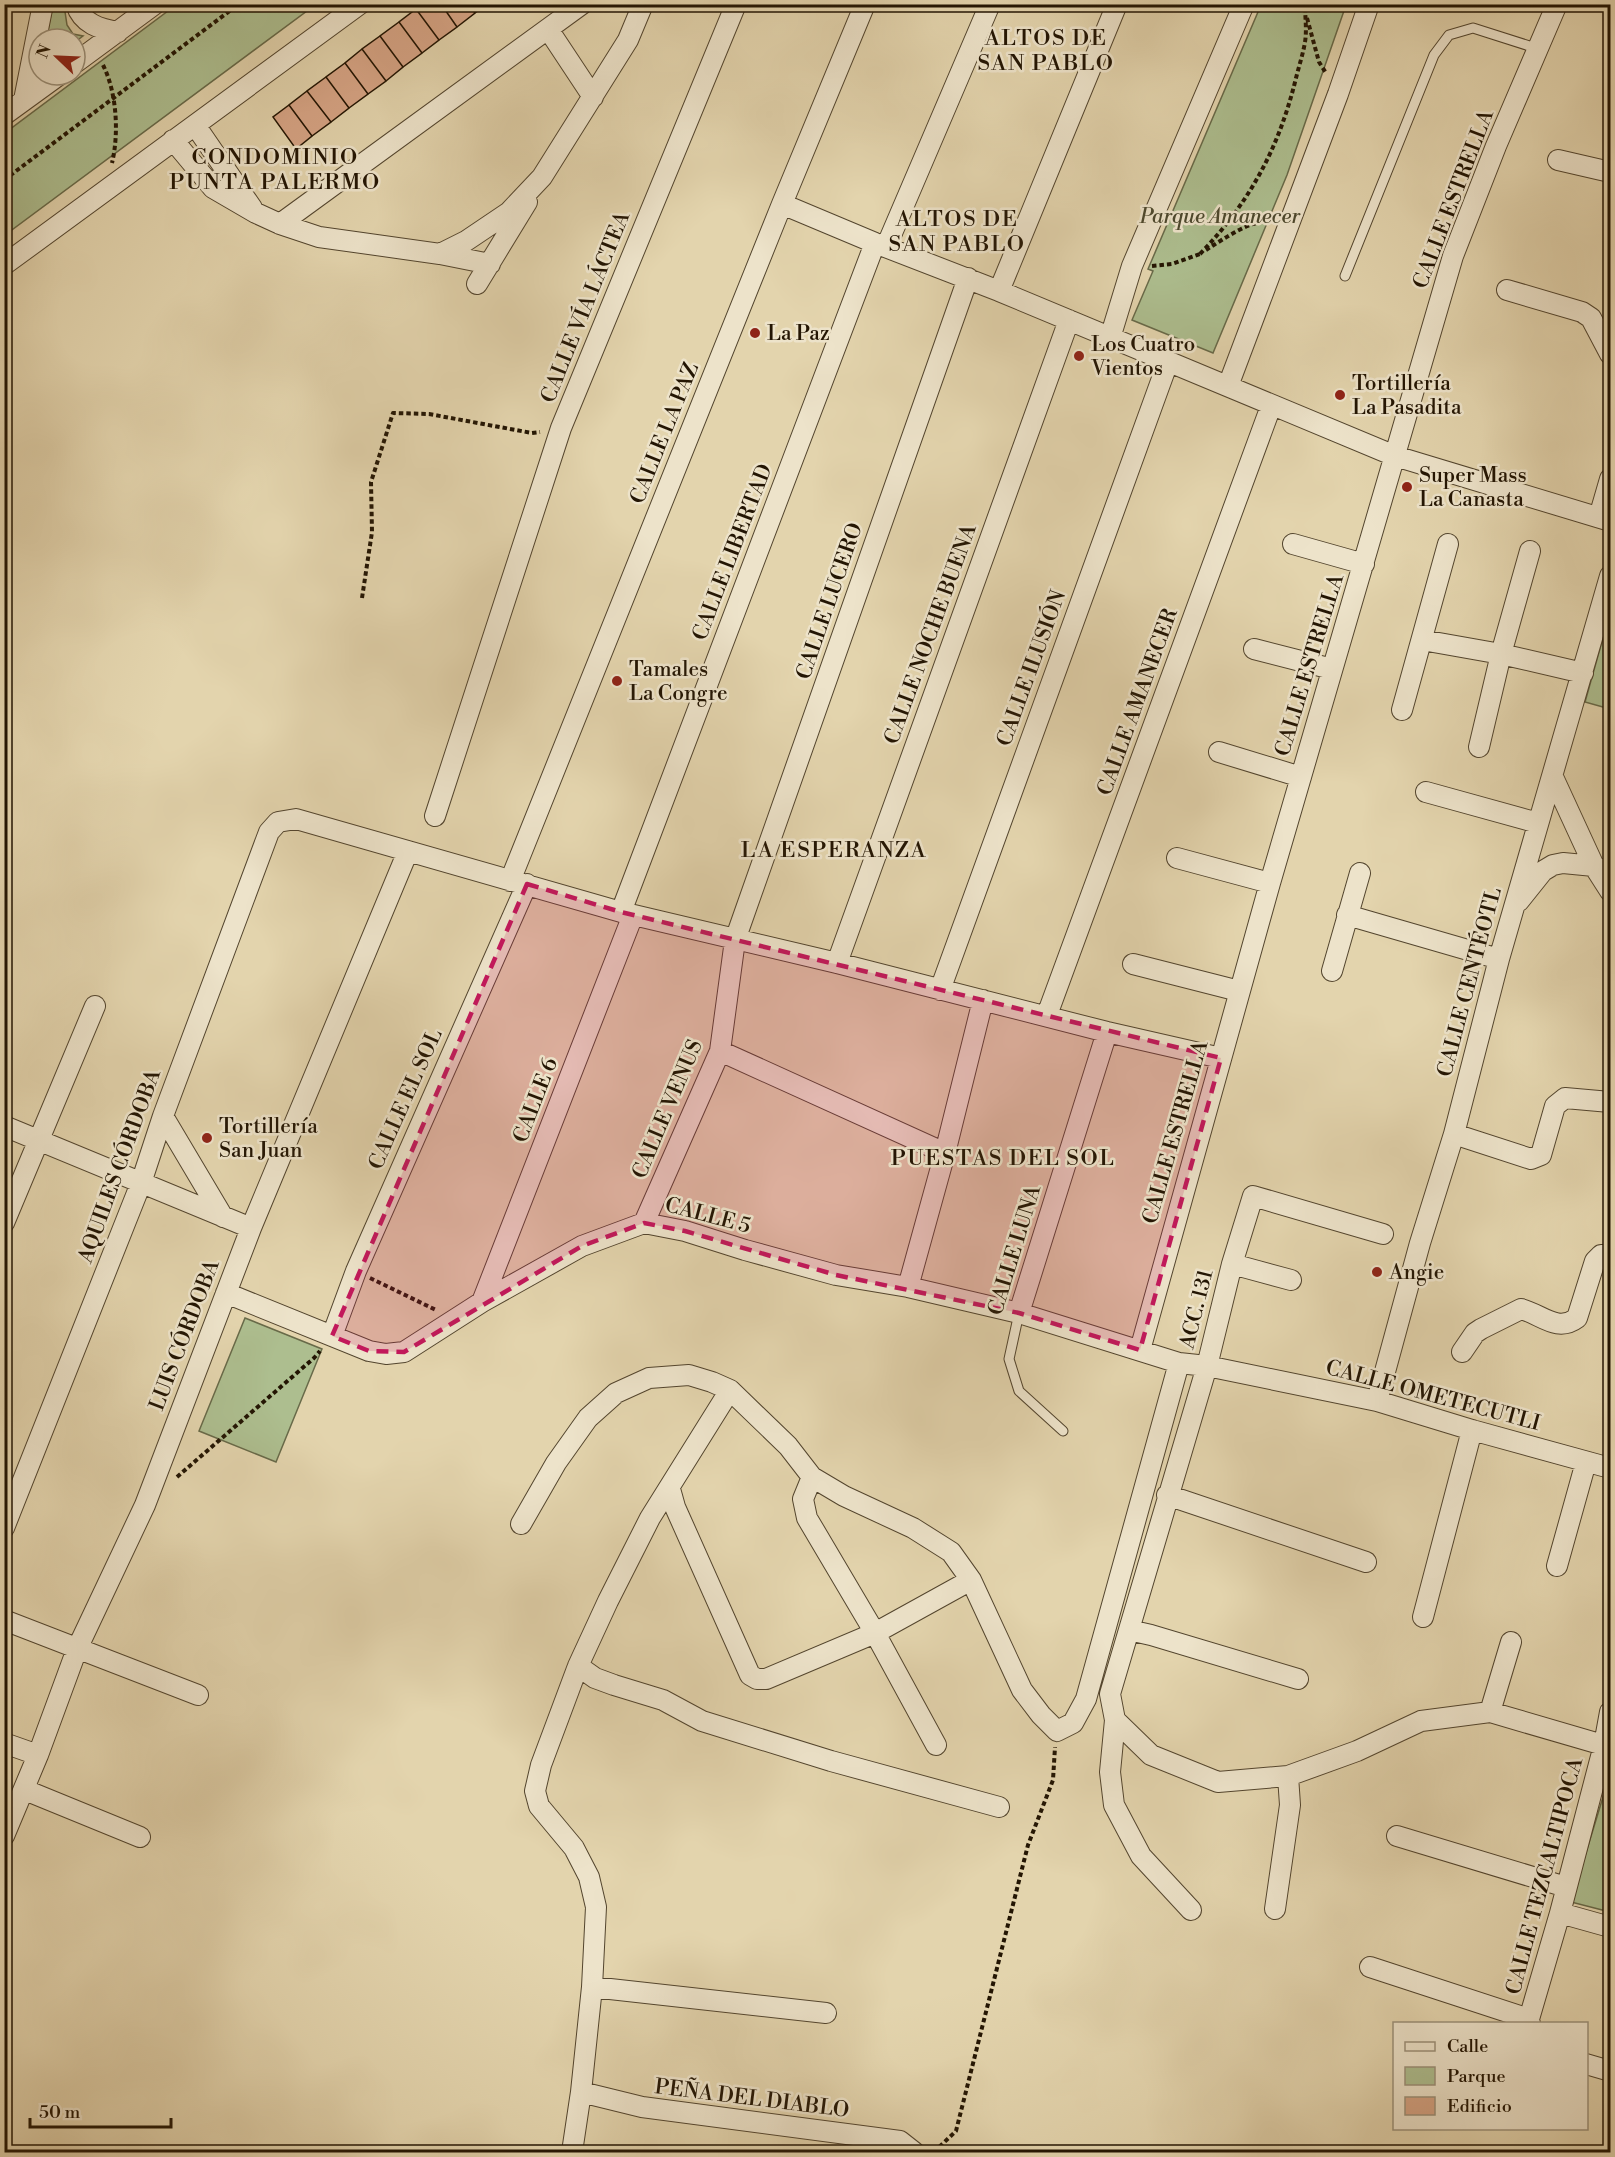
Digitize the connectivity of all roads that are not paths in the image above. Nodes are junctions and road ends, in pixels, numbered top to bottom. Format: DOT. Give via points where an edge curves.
graph roads {
  1 [pos="43,4"];
  2 [pos="76,4"];
  3 [pos="155,4"];
  4 [pos="360,4"];
  5 [pos="582,4"];
  6 [pos="644,4"];
  7 [pos="736,4"];
  8 [pos="865,4"];
  9 [pos="990,4"];
  10 [pos="1117,4"];
  11 [pos="1244,4"];
  12 [pos="1370,4"];
  13 [pos="1557,4"];
  14 [pos="548,29"];
  15 [pos="118,32"];
  16 [pos="1539,49"];
  17 [pos="87,54"];
  18 [pos="42,87"];
  19 [pos="593,97"];
  20 [pos="24,100"];
  21 [pos="4,115"];
  22 [pos="195,125"];
  23 [pos="173,141"];
  24 [pos="1558,160"];
  25 [pos="1611,171"];
  26 [pos="542,177"];
  27 [pos="782,204"];
  28 [pos="256,213"];
  29 [pos="280,224"];
  30 [pos="880,245"];
  31 [pos="440,254"];
  32 [pos="490,264"];
  33 [pos="4,265"];
  34 [pos="1345,276"];
  35 [pos="968,278"];
  36 [pos="477,284"];
  37 [pos="999,291"];
  38 [pos="1507,291"];
  39 [pos="1069,320"];
  40 [pos="1110,338"];
  41 [pos="1611,354"];
  42 [pos="1168,362"];
  43 [pos="1228,386"];
  44 [pos="1271,406"];
  45 [pos="1395,456"];
  46 [pos="1611,479"];
  47 [pos="1605,519"];
  48 [pos="1293,544"];
  49 [pos="1448,544"];
  50 [pos="1530,551"];
  51 [pos="1364,564"];
  52 [pos="1611,576"];
  53 [pos="1422,640"];
  54 [pos="1254,649"];
  55 [pos="1501,654"];
  56 [pos="1332,669"];
  57 [pos="1583,673"];
  58 [pos="1402,710"];
  59 [pos="1479,747"];
  60 [pos="1219,752"];
  61 [pos="1301,777"];
  62 [pos="1553,777"];
  63 [pos="1426,792"];
  64 [pos="435,816"];
  65 [pos="1538,823"];
  66 [pos="408,851"];
  67 [pos="1177,858"];
  68 [pos="1602,870"];
  69 [pos="1360,873"];
  70 [pos="518,882"];
  71 [pos="1270,883"];
  72 [pos="1611,891"];
  73 [pos="1514,907"];
  74 [pos="627,914"];
  75 [pos="1347,915"];
  76 [pos="735,940"];
  77 [pos="1499,959"];
  78 [pos="837,963"];
  79 [pos="1134,964"];
  80 [pos="1332,970"];
  81 [pos="940,990"];
  82 [pos="1239,991"];
  83 [pos="982,1000"];
  84 [pos="95,1006"];
  85 [pos="1047,1016"];
  86 [pos="1107,1032"];
  87 [pos="720,1051"];
  88 [pos="1221,1058"];
  89 [pos="1611,1102"];
  90 [pos="163,1116"];
  91 [pos="4,1126"];
  92 [pos="1454,1134"];
  93 [pos="39,1140"];
  94 [pos="945,1154"];
  95 [pos="141,1183"];
  96 [pos="223,1217"];
  97 [pos="4,1223"];
  98 [pos="644,1223"];
  99 [pos="251,1228"];
  100 [pos="1383,1234"];
  101 [pos="1611,1255"];
  102 [pos="1232,1264"];
  103 [pos="1291,1280"];
  104 [pos="908,1287"];
  105 [pos="226,1293"];
  106 [pos="482,1302"];
  107 [pos="1019,1313"];
  108 [pos="332,1336"];
  109 [pos="1140,1350"];
  110 [pos="1462,1352"];
  111 [pos="1179,1363"];
  112 [pos="1207,1366"];
  113 [pos="729,1390"];
  114 [pos="1377,1401"];
  115 [pos="1063,1431"];
  116 [pos="1472,1431"];
  117 [pos="1586,1462"];
  118 [pos="1611,1468"];
  119 [pos="812,1477"];
  120 [pos="670,1489"];
  121 [pos="1167,1495"];
  122 [pos="521,1524"];
  123 [pos="4,1528"];
  124 [pos="1366,1562"];
  125 [pos="1557,1566"];
  126 [pos="971,1580"];
  127 [pos="1423,1617"];
  128 [pos="4,1620"];
  129 [pos="1129,1630"];
  130 [pos="875,1633"];
  131 [pos="1511,1642"];
  132 [pos="77,1649"];
  133 [pos="578,1666"];
  134 [pos="1298,1680"];
  135 [pos="198,1695"];
  136 [pos="1490,1712"];
  137 [pos="1611,1712"];
  138 [pos="1115,1720"];
  139 [pos="4,1743"];
  140 [pos="936,1745"];
  141 [pos="1607,1746"];
  142 [pos="38,1755"];
  143 [pos="1288,1776"];
  144 [pos="25,1790"];
  145 [pos="999,1807"];
  146 [pos="4,1836"];
  147 [pos="1396,1836"];
  148 [pos="140,1837"];
  149 [pos="1566,1887"];
  150 [pos="1275,1909"];
  151 [pos="1191,1910"];
  152 [pos="1560,1913"];
  153 [pos="1611,1926"];
  154 [pos="1370,1967"];
  155 [pos="592,1987"];
  156 [pos="826,2013"];
  157 [pos="1529,2021"];
  158 [pos="1588,2064"];
  159 [pos="1611,2071"];
  160 [pos="581,2092"];
  161 [pos="572,2152"];
  162 [pos="914,2152"];
  1 -- 20 [label="street"];
  2 -- 15 [label="street" via="93,26"];
  3 -- 15 [label="street"];
  4 -- 22 [label="street"];
  5 -- 14 [label="street"];
  6 -- 19 [label="street" via="628,40"];
  7 -- 64 [label="street, CALLE VÍA LÁCTEA" via="561,428"];
  8 -- 27 [label="street, CALLE LA PAZ"];
  9 -- 30 [label="street, CALLE LIBERTAD"];
  10 -- 37 [label="street"];
  11 -- 40 [label="street" via="1132,266"];
  12 -- 43 [label="street"];
  13 -- 16 [label="street, CALLE ESTRELLA"];
  14 -- 19 [label="street"];
  14 -- 29 [label="street"];
  15 -- 17 [label="street"];
  16 -- 34 [label="lane" via="1473,28 1449,35 1434,55"];
  16 -- 45 [label="street, CALLE ESTRELLA" via="1453,256"];
  18 -- 20 [label="street"];
  19 -- 26 [label="street"];
  20 -- 21 [label="street"];
  22 -- 23 [label="street"];
  22 -- 28 [label="street"];
  23 -- 28 [label="street" via="213,188"];
  23 -- 33 [label="street"];
  24 -- 25 [label="street"];
  26 -- 31 [label="street" via="509,212"];
  26 -- 32 [label="street"];
  27 -- 30 [label="street"];
  27 -- 70 [label="street, CALLE LA PAZ"];
  28 -- 29 [label="street"];
  29 -- 31 [label="street" via="319,237"];
  30 -- 35 [label="street"];
  30 -- 74 [label="street, CALLE LIBERTAD"];
  31 -- 32 [label="street"];
  32 -- 36 [label="street"];
  35 -- 37 [label="street"];
  35 -- 76 [label="street, CALLE LUCERO"];
  37 -- 39 [label="street"];
  38 -- 41 [label="street" via="1582,312 1591,318"];
  39 -- 40 [label="street"];
  39 -- 78 [label="street, CALLE NOCHE BUENA"];
  40 -- 42 [label="street"];
  42 -- 43 [label="street"];
  42 -- 81 [label="street, CALLE ILUSIÓN"];
  43 -- 44 [label="street"];
  44 -- 45 [label="street"];
  44 -- 85 [label="street, CALLE AMANECER"];
  45 -- 47 [label="street"];
  45 -- 51 [label="street, CALLE ESTRELLA"];
  46 -- 47 [label="street"];
  48 -- 51 [label="street"];
  49 -- 53 [label="street"];
  50 -- 55 [label="street"];
  51 -- 56 [label="street, CALLE ESTRELLA"];
  52 -- 57 [label="street, CALLE CENTÉOTL"];
  53 -- 55 [label="street"];
  53 -- 58 [label="street"];
  54 -- 56 [label="street"];
  55 -- 57 [label="street"];
  55 -- 59 [label="street"];
  56 -- 61 [label="street, CALLE ESTRELLA"];
  57 -- 62 [label="street, CALLE CENTÉOTL"];
  60 -- 61 [label="street"];
  61 -- 71 [label="street, CALLE ESTRELLA"];
  62 -- 65 [label="street, CALLE CENTÉOTL"];
  62 -- 68 [label="street"];
  63 -- 65 [label="street"];
  65 -- 73 [label="street, CALLE CENTÉOTL"];
  66 -- 70 [label="street"];
  66 -- 90 [label="street, AQUILES CÓRDOBA" via="296,819 278,822 269,832"];
  66 -- 99 [label="street, LUIS CÓRDOBA"];
  67 -- 71 [label="street"];
  68 -- 72 [label="street"];
  68 -- 73 [label="street" via="1552,864"];
  69 -- 75 [label="street"];
  70 -- 74 [label="street"];
  70 -- 108 [label="street, CALLE EL SOL"];
  71 -- 82 [label="street, CALLE ESTRELLA"];
  73 -- 77 [label="street, CALLE CENTÉOTL"];
  74 -- 76 [label="street"];
  74 -- 106 [label="street, CALLE 6"];
  75 -- 77 [label="street"];
  75 -- 80 [label="street"];
  76 -- 78 [label="street"];
  76 -- 87 [label="street, CALLE VENUS"];
  77 -- 92 [label="street, CALLE CENTÉOTL"];
  78 -- 81 [label="street"];
  79 -- 82 [label="street"];
  81 -- 83 [label="street"];
  82 -- 88 [label="street, CALLE ESTRELLA"];
  83 -- 85 [label="street"];
  83 -- 94 [label="street"];
  84 -- 93 [label="street"];
  85 -- 86 [label="street"];
  86 -- 88 [label="street"];
  86 -- 107 [label="street, CALLE LUNA"];
  87 -- 94 [label="street"];
  87 -- 98 [label="street, CALLE VENUS"];
  88 -- 109 [label="street, CALLE ESTRELLA"];
  89 -- 92 [label="street" via="1565,1098 1555,1106 1541,1155 1531,1159"];
  90 -- 95 [label="street, AQUILES CÓRDOBA"];
  90 -- 96 [label="street"];
  91 -- 93 [label="street"];
  92 -- 114 [label="street, CALLE CENTÉOTL"];
  93 -- 95 [label="street"];
  93 -- 97 [label="street"];
  94 -- 104 [label="street"];
  95 -- 96 [label="street"];
  95 -- 123 [label="street, AQUILES CÓRDOBA"];
  96 -- 99 [label="street"];
  98 -- 104 [label="street, CALLE 5" via="685,1230 836,1275"];
  98 -- 106 [label="street, CALLE 5" via="582,1246"];
  99 -- 105 [label="street, LUIS CÓRDOBA"];
  100 -- 102 [label="street, ACC. 131" via="1253,1196"];
  101 -- 110 [label="street" via="1602,1255 1595,1262 1577,1318 1570,1323 1548,1321 1521,1309 1475,1333"];
  102 -- 103 [label="street"];
  102 -- 112 [label="street, ACC. 131"];
  104 -- 107 [label="street, CALLE 5"];
  105 -- 108 [label="street, CALLE 5"];
  105 -- 132 [label="street, LUIS CÓRDOBA" via="145,1504"];
  106 -- 108 [label="street, CALLE 5" via="404,1352 369,1351"];
  107 -- 109 [label="street, CALLE 5"];
  107 -- 115 [label="lane, CALLE LUNA" via="1009,1359 1019,1391"];
  109 -- 111 [label="street, CALLE 5"];
  111 -- 112 [label="street, CALLE 5"];
  111 -- 126 [label="street" via="1086,1699 1073,1723 1057,1731 1022,1690"];
  112 -- 114 [label="street, CALLE OMETECUTLI"];
  112 -- 121 [label="street, ACC. 131"];
  113 -- 119 [label="street" via="788,1446"];
  113 -- 120 [label="street"];
  113 -- 122 [label="street" via="689,1375 649,1378 616,1393 588,1418 556,1463"];
  114 -- 116 [label="street, CALLE OMETECUTLI"];
  116 -- 117 [label="street, CALLE OMETECUTLI"];
  116 -- 127 [label="street"];
  117 -- 118 [label="street, CALLE OMETECUTLI"];
  117 -- 125 [label="street"];
  119 -- 126 [label="street" via="913,1528 951,1552"];
  119 -- 130 [label="street" via="803,1499 807,1518"];
  120 -- 130 [label="street" via="750,1675 766,1679"];
  120 -- 133 [label="street" via="628,1559"];
  121 -- 124 [label="street"];
  121 -- 129 [label="street, ACC. 131"];
  126 -- 130 [label="street"];
  128 -- 132 [label="street"];
  129 -- 134 [label="street"];
  129 -- 138 [label="street, ACC. 131" via="1110,1694"];
  130 -- 140 [label="street"];
  131 -- 136 [label="street"];
  132 -- 135 [label="street"];
  132 -- 142 [label="street, LUIS CÓRDOBA"];
  133 -- 145 [label="street" via="596,1678 663,1700 702,1721"];
  133 -- 155 [label="street" via="535,1791 539,1806 574,1848 589,1877 596,1907"];
  136 -- 141 [label="street"];
  136 -- 143 [label="street" via="1421,1721 1357,1751"];
  137 -- 141 [label="street, CALLE TEZCALTIPOCA"];
  138 -- 143 [label="street" via="1151,1755 1218,1782"];
  138 -- 151 [label="street, ACC. 131" via="1110,1772 1114,1805 1141,1856"];
  139 -- 142 [label="street"];
  141 -- 149 [label="street, CALLE TEZCALTIPOCA"];
  142 -- 144 [label="street, LUIS CÓRDOBA"];
  143 -- 150 [label="street" via="1290,1805"];
  144 -- 146 [label="street, LUIS CÓRDOBA"];
  144 -- 148 [label="street"];
  147 -- 149 [label="street"];
  149 -- 152 [label="street, CALLE TEZCALTIPOCA"];
  152 -- 153 [label="street"];
  152 -- 157 [label="street, CALLE TEZCALTIPOCA"];
  154 -- 157 [label="street"];
  155 -- 156 [label="street"];
  155 -- 160 [label="street"];
  158 -- 159 [label="street"];
  160 -- 161 [label="street"];
  160 -- 162 [label="street, PEÑA DEL DIABLO" via="642,2108 900,2141"];
}
